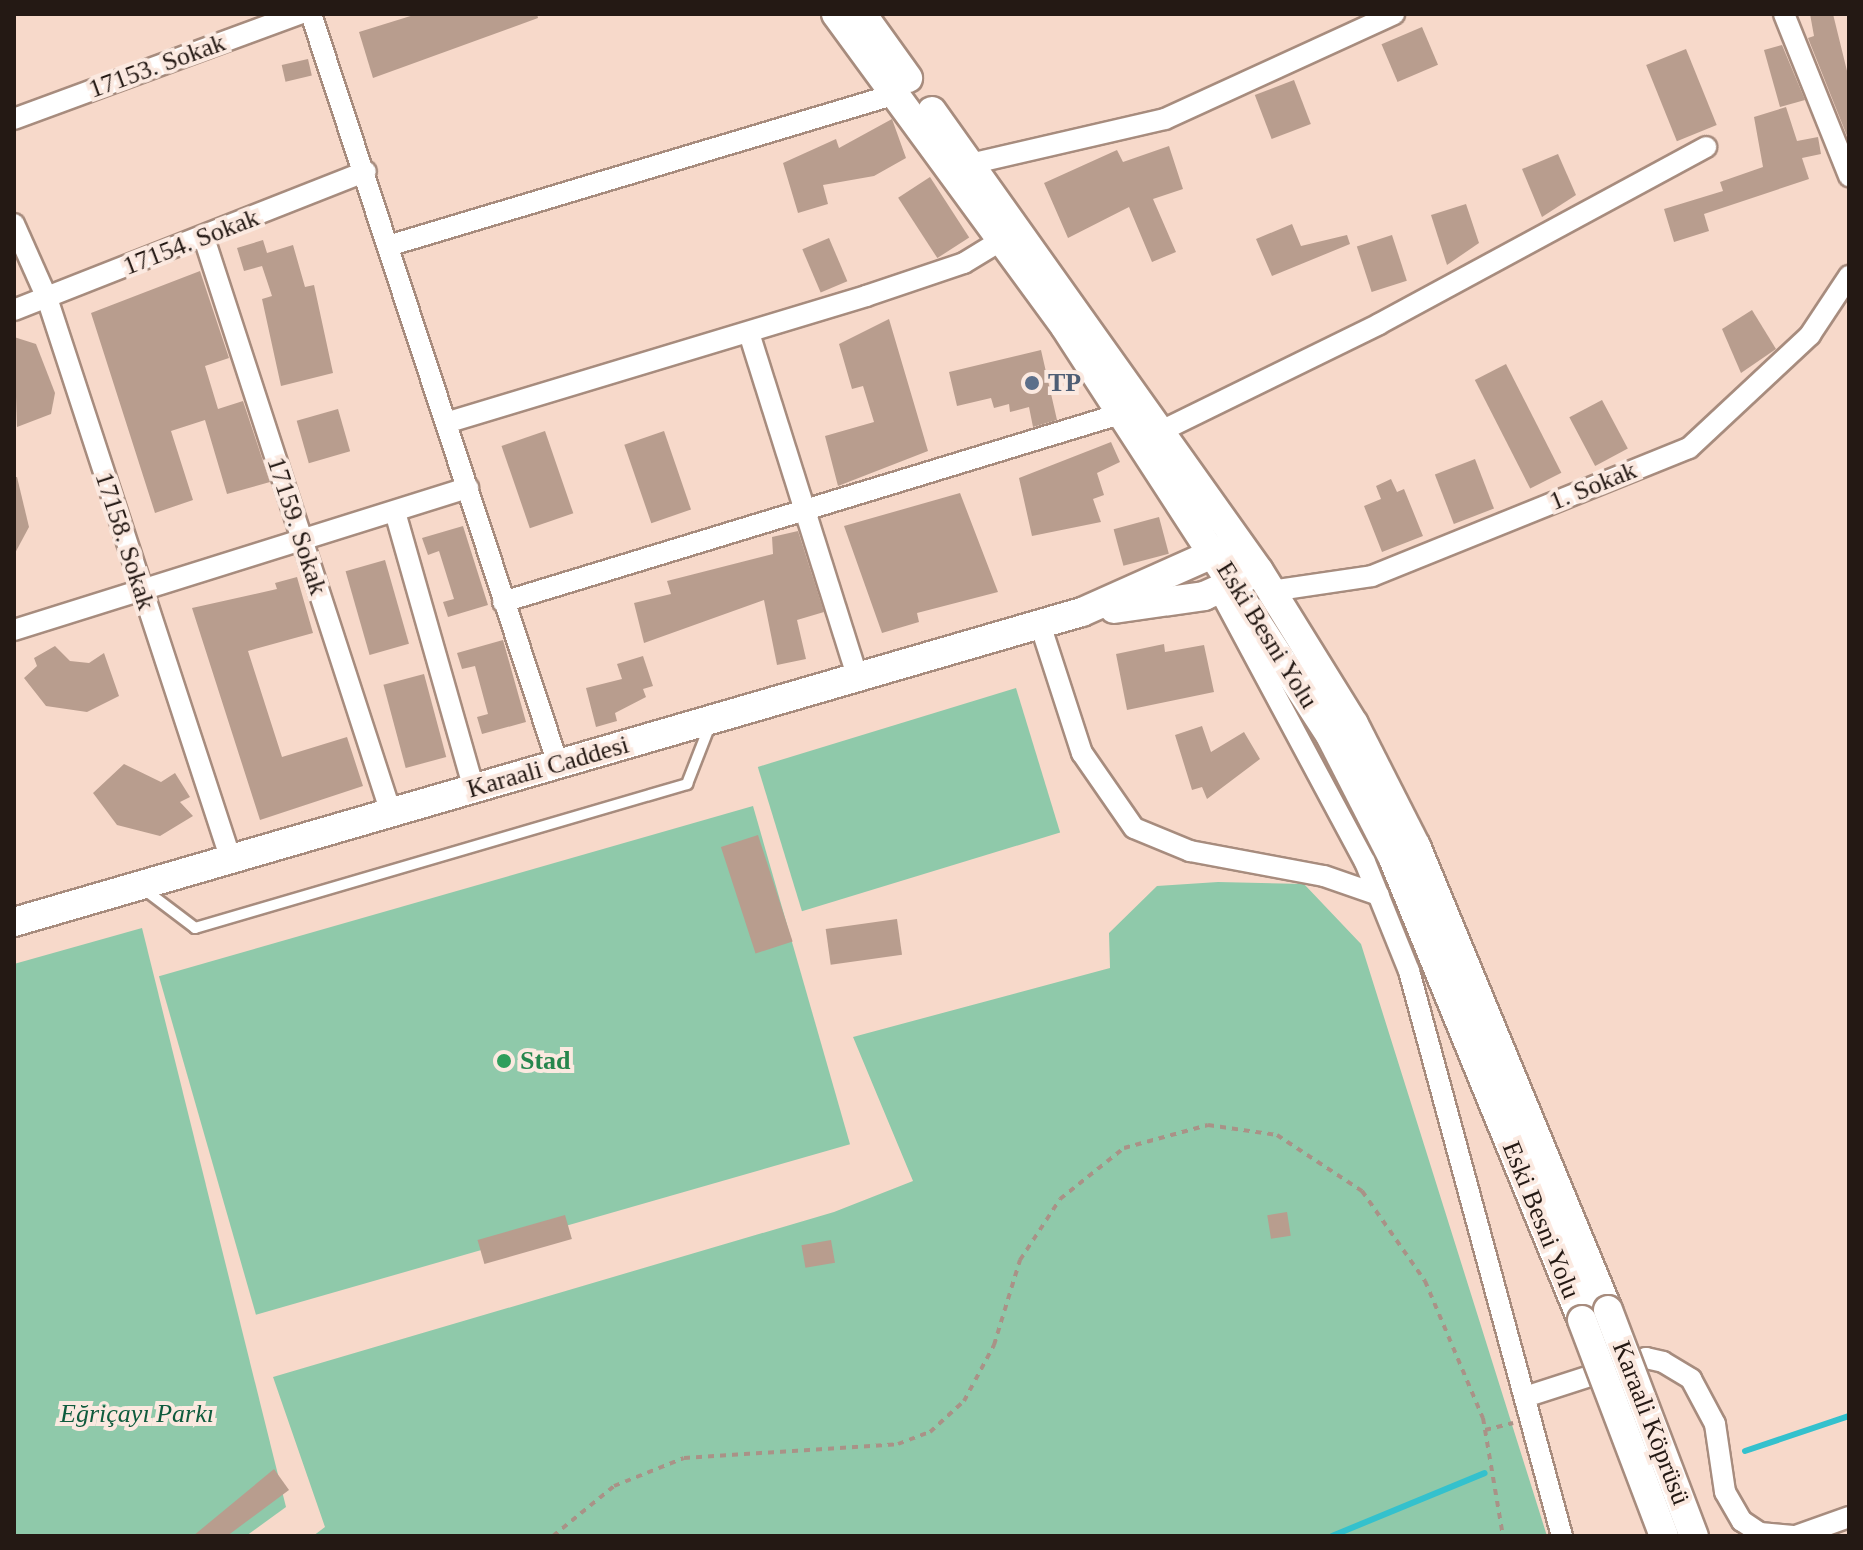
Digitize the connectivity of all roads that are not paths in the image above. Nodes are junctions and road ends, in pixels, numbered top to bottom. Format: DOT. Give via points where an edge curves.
graph roads {
  1 [pos="300,14"];
  2 [pos="311,14"];
  3 [pos="836,14"];
  4 [pos="862,14"];
  5 [pos="1394,14"];
  6 [pos="1784,14"];
  7 [pos="896,94"];
  8 [pos="14,119"];
  9 [pos="1706,147"];
  10 [pos="970,164"];
  11 [pos="366,171"];
  12 [pos="1849,176"];
  13 [pos="14,224"];
  14 [pos="204,238"];
  15 [pos="1000,241"];
  16 [pos="391,245"];
  17 [pos="1849,276"];
  18 [pos="47,298"];
  19 [pos="14,310"];
  20 [pos="749,333"];
  21 [pos="1123,413"];
  22 [pos="449,422"];
  23 [pos="1161,431"];
  24 [pos="468,488"];
  25 [pos="804,511"];
  26 [pos="395,512"];
  27 [pos="301,541"];
  28 [pos="1227,548"];
  29 [pos="1246,584"];
  30 [pos="141,590"];
  31 [pos="503,602"];
  32 [pos="1082,612"];
  33 [pos="1040,624"];
  34 [pos="14,630"];
  35 [pos="857,675"];
  36 [pos="712,719"];
  37 [pos="558,764"];
  38 [pos="474,789"];
  39 [pos="391,813"];
  40 [pos="231,860"];
  41 [pos="140,886"];
  42 [pos="1379,895"];
  43 [pos="14,922"];
  44 [pos="1595,1315"];
  45 [pos="1525,1397"];
  46 [pos="1849,1517"];
  47 [pos="1562,1536"];
  48 [pos="1664,1536"];
  49 [pos="1694,1536"];
  50 [pos="1794,1536"];
  1 -- 8 [label="street, 17153. Sokak"];
  2 -- 11 [label="street"];
  3 -- 7 [label="main road, Eski Besni Yolu"];
  4 -- 10 [label="main road, Eski Besni Yolu"];
  5 -- 10 [label="street" via="1165,119"];
  6 -- 12 [label="street"];
  7 -- 15 [label="main road, Eski Besni Yolu"];
  7 -- 16 [label="street"];
  9 -- 23 [label="street" via="1379,324"];
  10 -- 23 [label="main road, Eski Besni Yolu"];
  11 -- 14 [label="street, 17154. Sokak"];
  11 -- 16 [label="street"];
  13 -- 18 [label="street, 17158. Sokak"];
  14 -- 18 [label="street, 17154. Sokak"];
  14 -- 27 [label="street, 17159. Sokak"];
  15 -- 20 [label="street" via="964,263"];
  15 -- 21 [label="main road, Eski Besni Yolu"];
  16 -- 22 [label="street"];
  17 -- 29 [label="street, 1. Sokak" via="1801,346 1689,448 1372,576"];
  18 -- 19 [label="street, 17154. Sokak"];
  18 -- 30 [label="street, 17158. Sokak"];
  20 -- 22 [label="street"];
  20 -- 25 [label="street"];
  21 -- 25 [label="street"];
  21 -- 28 [label="main road, Eski Besni Yolu"];
  22 -- 24 [label="street"];
  23 -- 28 [label="main road, Eski Besni Yolu"];
  24 -- 26 [label="street"];
  24 -- 31 [label="street"];
  25 -- 31 [label="street"];
  25 -- 35 [label="street"];
  26 -- 27 [label="street"];
  26 -- 38 [label="street"];
  27 -- 30 [label="street"];
  27 -- 39 [label="street, 17159. Sokak"];
  28 -- 29 [label="main road, Eski Besni Yolu"];
  28 -- 32 [label="main road"];
  29 -- 32 [label="main road" via="1171,604"];
  29 -- 42 [label="street"];
  29 -- 44 [label="main road, Eski Besni Yolu" via="1397,804"];
  30 -- 34 [label="street"];
  30 -- 40 [label="street, 17158. Sokak"];
  31 -- 37 [label="street"];
  32 -- 33 [label="main road, Karaali Caddesi"];
  33 -- 35 [label="main road, Karaali Caddesi"];
  33 -- 42 [label="street" via="1082,753 1134,828 1190,851 1324,876"];
  35 -- 36 [label="main road, Karaali Caddesi"];
  36 -- 37 [label="main road, Karaali Caddesi"];
  36 -- 41 [label="lane" via="687,784 209,924 195,928"];
  37 -- 38 [label="main road, Karaali Caddesi"];
  38 -- 39 [label="main road, Karaali Caddesi"];
  39 -- 40 [label="main road, Karaali Caddesi"];
  40 -- 41 [label="main road, Karaali Caddesi"];
  41 -- 43 [label="main road, Karaali Caddesi"];
  42 -- 45 [label="street" via="1409,971"];
  44 -- 48 [label="main road, Karaali Köprüsü, bridge"];
  44 -- 49 [label="main road, Karaali Köprüsü, bridge"];
  45 -- 47 [label="street"];
  45 -- 50 [label="street" via="1646,1358 1663,1362 1691,1379 1715,1424 1725,1492 1742,1521 1760,1533"];
  46 -- 50 [label="street"];
}
